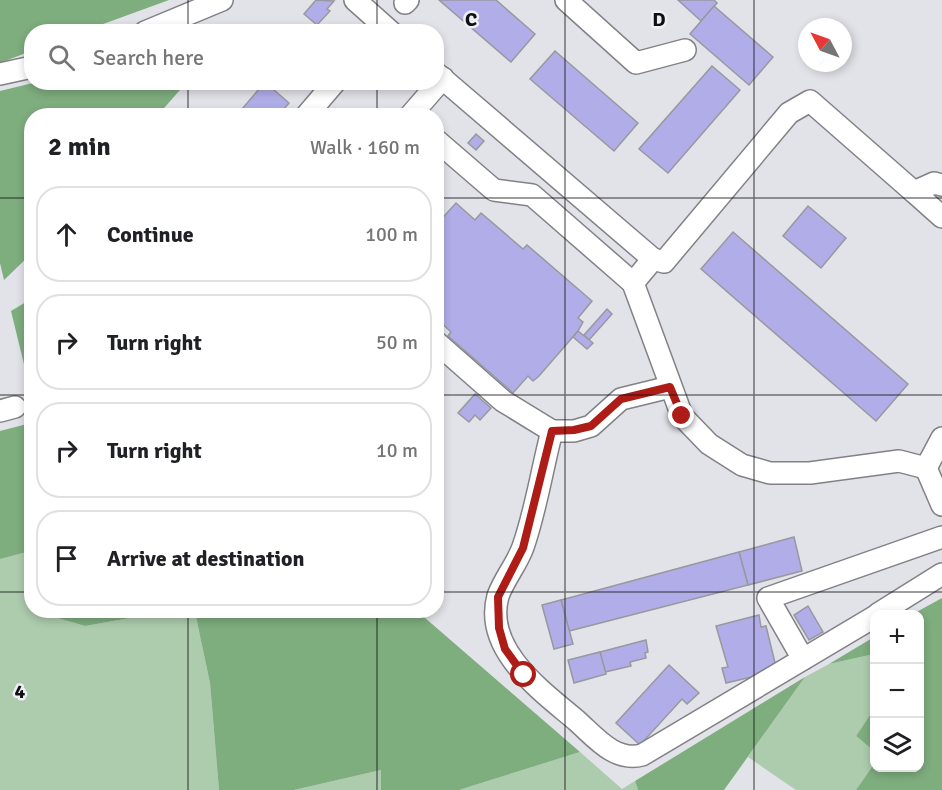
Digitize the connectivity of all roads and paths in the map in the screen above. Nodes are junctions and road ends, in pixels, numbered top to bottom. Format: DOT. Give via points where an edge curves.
graph roads {
  1 [pos="222,0"];
  2 [pos="355,0"];
  3 [pos="566,0"];
  4 [pos="165,24"];
  5 [pos="379,24"];
  6 [pos="685,50"];
  7 [pos="24,69"];
  8 [pos="0,74"];
  9 [pos="444,78"];
  10 [pos="328,90"];
  11 [pos="429,90"];
  12 [pos="313,108"];
  13 [pos="416,108"];
  14 [pos="444,147"];
  15 [pos="539,160"];
  16 [pos="942,185"];
  17 [pos="914,192"];
  18 [pos="531,195"];
  19 [pos="942,217"];
  20 [pos="653,259"];
  21 [pos="633,283"];
  22 [pos="444,349"];
  23 [pos="670,387"];
  24 [pos="552,431"];
  25 [pos="942,438"];
  26 [pos="926,468"];
  27 [pos="942,505"];
  28 [pos="942,537"];
  29 [pos="942,574"];
  30 [pos="885,610"];
  31 [pos="870,620"];
  32 [pos="803,659"];
  1 -- 4 [label="street"];
  2 -- 5 [label="street"];
  3 -- 6 [label="street" via="636,63"];
  7 -- 8 [label="street"];
  9 -- 15 [label="street"];
  10 -- 12 [label="street"];
  11 -- 13 [label="street"];
  14 -- 18 [label="street" via="494,190"];
  15 -- 18 [label="street"];
  15 -- 20 [label="street"];
  16 -- 17 [label="street" via="934,183"];
  17 -- 19 [label="street"];
  17 -- 20 [label="street" via="810,101 789,113 664,262"];
  18 -- 21 [label="street"];
  20 -- 21 [label="street"];
  21 -- 23 [label="street"];
  22 -- 24 [label="street" via="503,401"];
  23 -- 24 [label="street" via="621,399 591,426"];
  23 -- 26 [label="street" via="682,416 709,444 742,465 770,473 810,473 899,461"];
  24 -- 32 [label="street" via="523,548 497,603 505,649 524,675 608,748 631,758"];
  25 -- 26 [label="street"];
  26 -- 27 [label="street"];
  28 -- 32 [label="street" via="768,598"];
  29 -- 30 [label="street"];
  31 -- 32 [label="street"];
}
